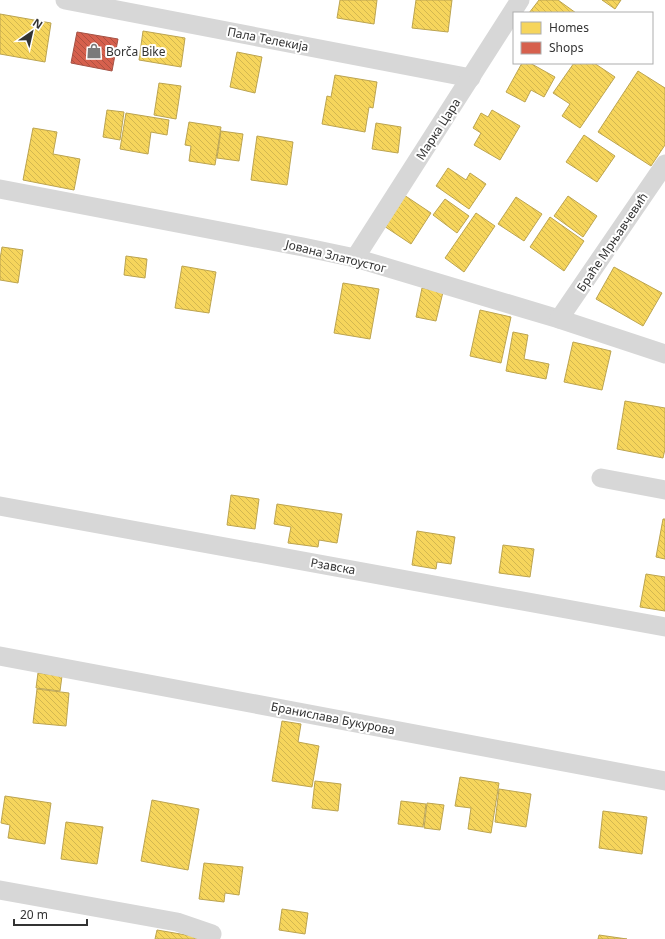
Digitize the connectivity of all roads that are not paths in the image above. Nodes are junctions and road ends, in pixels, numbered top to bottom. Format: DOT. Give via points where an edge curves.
graph roads {
  1 [pos="65,0"];
  2 [pos="520,0"];
  3 [pos="471,78"];
  4 [pos="665,164"];
  5 [pos="0,189"];
  6 [pos="355,258"];
  7 [pos="559,319"];
  8 [pos="665,354"];
  9 [pos="601,478"];
  10 [pos="665,490"];
  11 [pos="0,506"];
  12 [pos="665,627"];
  13 [pos="0,656"];
  14 [pos="665,780"];
  15 [pos="0,890"];
  16 [pos="212,934"];
  1 -- 3 [label="street, Пала Телекија"];
  2 -- 3 [label="street, Марка Цара"];
  3 -- 6 [label="street, Марка Цара"];
  4 -- 7 [label="street, Браће Мрњавчевић"];
  5 -- 6 [label="street, Јована Златоустог"];
  6 -- 7 [label="street, Јована Златоустог"];
  7 -- 8 [label="street, Јована Златоустог"];
  9 -- 10 [label="street"];
  11 -- 12 [label="street, Рзавска"];
  13 -- 14 [label="street, Бранислава Букурова"];
  15 -- 16 [label="street" via="177,922"];
}
